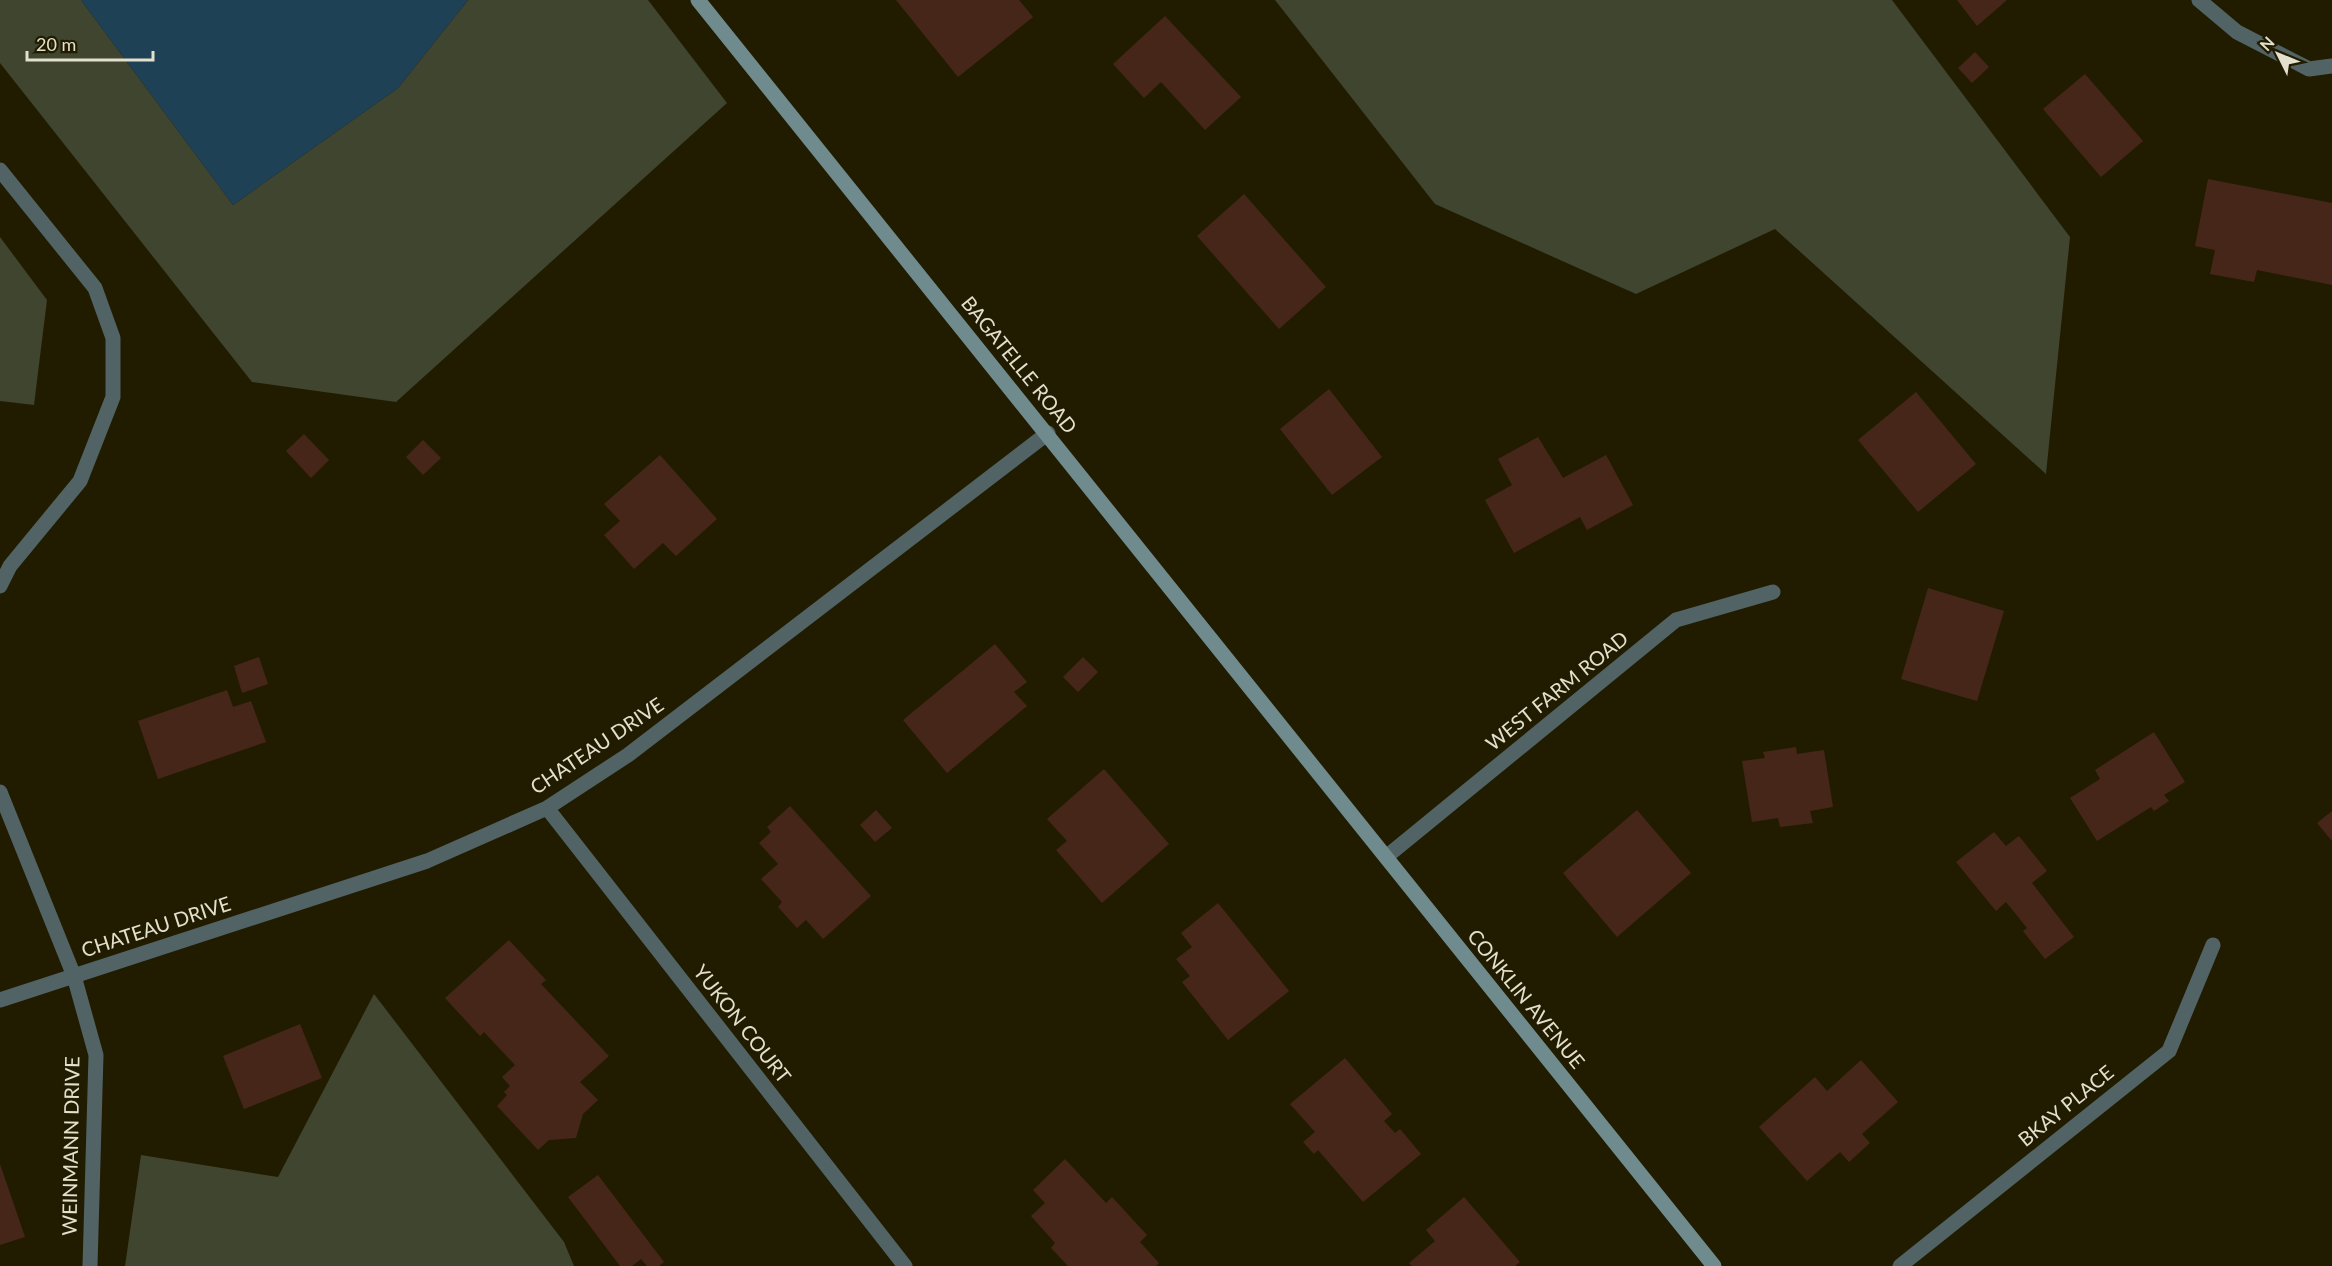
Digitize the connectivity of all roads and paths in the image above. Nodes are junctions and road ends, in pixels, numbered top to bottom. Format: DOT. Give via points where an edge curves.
graph roads {
  1 [pos="698,0"];
  2 [pos="2199,0"];
  3 [pos="2332,66"];
  4 [pos="0,170"];
  5 [pos="1048,434"];
  6 [pos="0,585"];
  7 [pos="1773,592"];
  8 [pos="1307,757"];
  9 [pos="0,792"];
  10 [pos="547,808"];
  11 [pos="1386,857"];
  12 [pos="2213,945"];
  13 [pos="74,976"];
  14 [pos="0,1000"];
  15 [pos="90,1266"];
  16 [pos="905,1266"];
  17 [pos="1714,1266"];
  18 [pos="1900,1266"];
  1 -- 5 [label="street, BAGATELLE ROAD"];
  2 -- 3 [label="street" via="2237,32 2309,69"];
  4 -- 6 [label="street" via="94,288 113,338 113,397 80,481 10,566"];
  5 -- 8 [label="street, BAGATELLE ROAD"];
  5 -- 10 [label="street, CHATEAU DRIVE" via="628,755"];
  7 -- 11 [label="street, WEST FARM ROAD" via="1676,620"];
  8 -- 11 [label="street, CONKLIN AVENUE"];
  9 -- 13 [label="street, WEINMANN DRIVE"];
  10 -- 13 [label="street, CHATEAU DRIVE" via="427,861"];
  10 -- 16 [label="street, YUKON COURT"];
  11 -- 17 [label="street, CONKLIN AVENUE"];
  12 -- 18 [label="street, BKAY PLACE" via="2169,1051"];
  13 -- 14 [label="street, CHATEAU DRIVE"];
  13 -- 15 [label="street, WEINMANN DRIVE" via="96,1055"];
}
